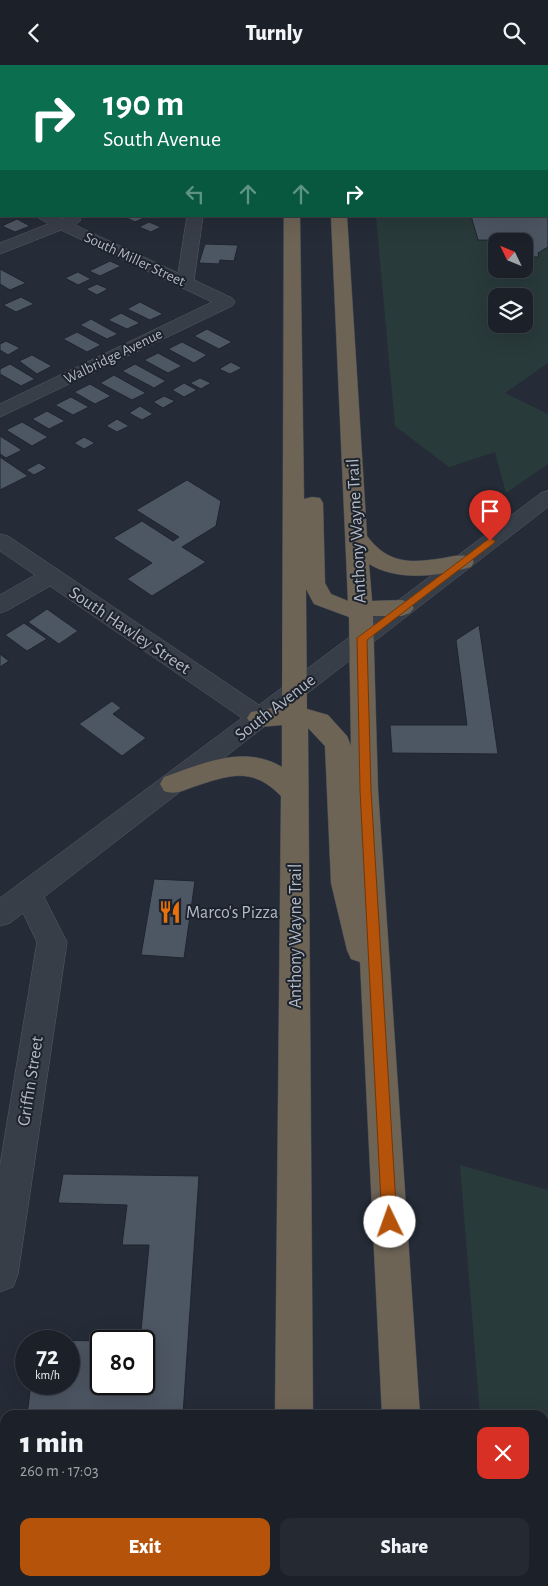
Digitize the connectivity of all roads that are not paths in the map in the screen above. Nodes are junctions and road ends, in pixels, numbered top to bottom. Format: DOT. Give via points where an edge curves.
graph roads {
  1 [pos="46,217"];
  2 [pos="78,217"];
  3 [pos="195,217"];
  4 [pos="292,217"];
  5 [pos="339,217"];
  6 [pos="61,224"];
  7 [pos="0,249"];
  8 [pos="185,283"];
  9 [pos="226,302"];
  10 [pos="0,411"];
  11 [pos="293,475"];
  12 [pos="548,497"];
  13 [pos="357,537"];
  14 [pos="0,541"];
  15 [pos="463,562"];
  16 [pos="51,576"];
  17 [pos="0,605"];
  18 [pos="362,624"];
  19 [pos="294,703"];
  20 [pos="260,718"];
  21 [pos="173,784"];
  22 [pos="295,793"];
  23 [pos="28,893"];
  24 [pos="0,914"];
  25 [pos="378,1009"];
  26 [pos="0,1274"];
  27 [pos="294,1410"];
  28 [pos="401,1410"];
  1 -- 6 [label="street, South Miller Street"];
  2 -- 6 [label="street"];
  3 -- 8 [label="street"];
  4 -- 11 [label="highway, Anthony Wayne Trail"];
  5 -- 13 [label="highway, Anthony Wayne Trail"];
  6 -- 7 [label="street"];
  6 -- 8 [label="street, South Miller Street"];
  8 -- 9 [label="street, South Miller Street"];
  9 -- 10 [label="street, Walbridge Avenue"];
  11 -- 18 [label="highway" via="311,498 314,583 322,599 347,609"];
  11 -- 19 [label="highway, Anthony Wayne Trail"];
  12 -- 15 [label="street, South Avenue"];
  13 -- 15 [label="highway" via="373,557 390,567 421,568"];
  13 -- 18 [label="highway, Anthony Wayne Trail"];
  14 -- 16 [label="street, South Hawley Street"];
  15 -- 18 [label="street, South Avenue" via="402,608"];
  16 -- 17 [label="street"];
  16 -- 20 [label="street, South Hawley Street"];
  18 -- 19 [label="street, South Avenue"];
  18 -- 25 [label="highway, Anthony Wayne Trail" via="365,790"];
  19 -- 20 [label="highway"];
  19 -- 22 [label="highway, Anthony Wayne Trail"];
  19 -- 25 [label="highway" via="319,721 338,743 345,883"];
  20 -- 21 [label="street, South Avenue"];
  21 -- 22 [label="highway" via="228,767 258,766 277,774"];
  21 -- 23 [label="street, South Avenue"];
  22 -- 27 [label="highway, Anthony Wayne Trail"];
  23 -- 24 [label="street, South Avenue"];
  23 -- 26 [label="street, Griffin Street" via="52,942"];
  25 -- 28 [label="highway, Anthony Wayne Trail"];
}
